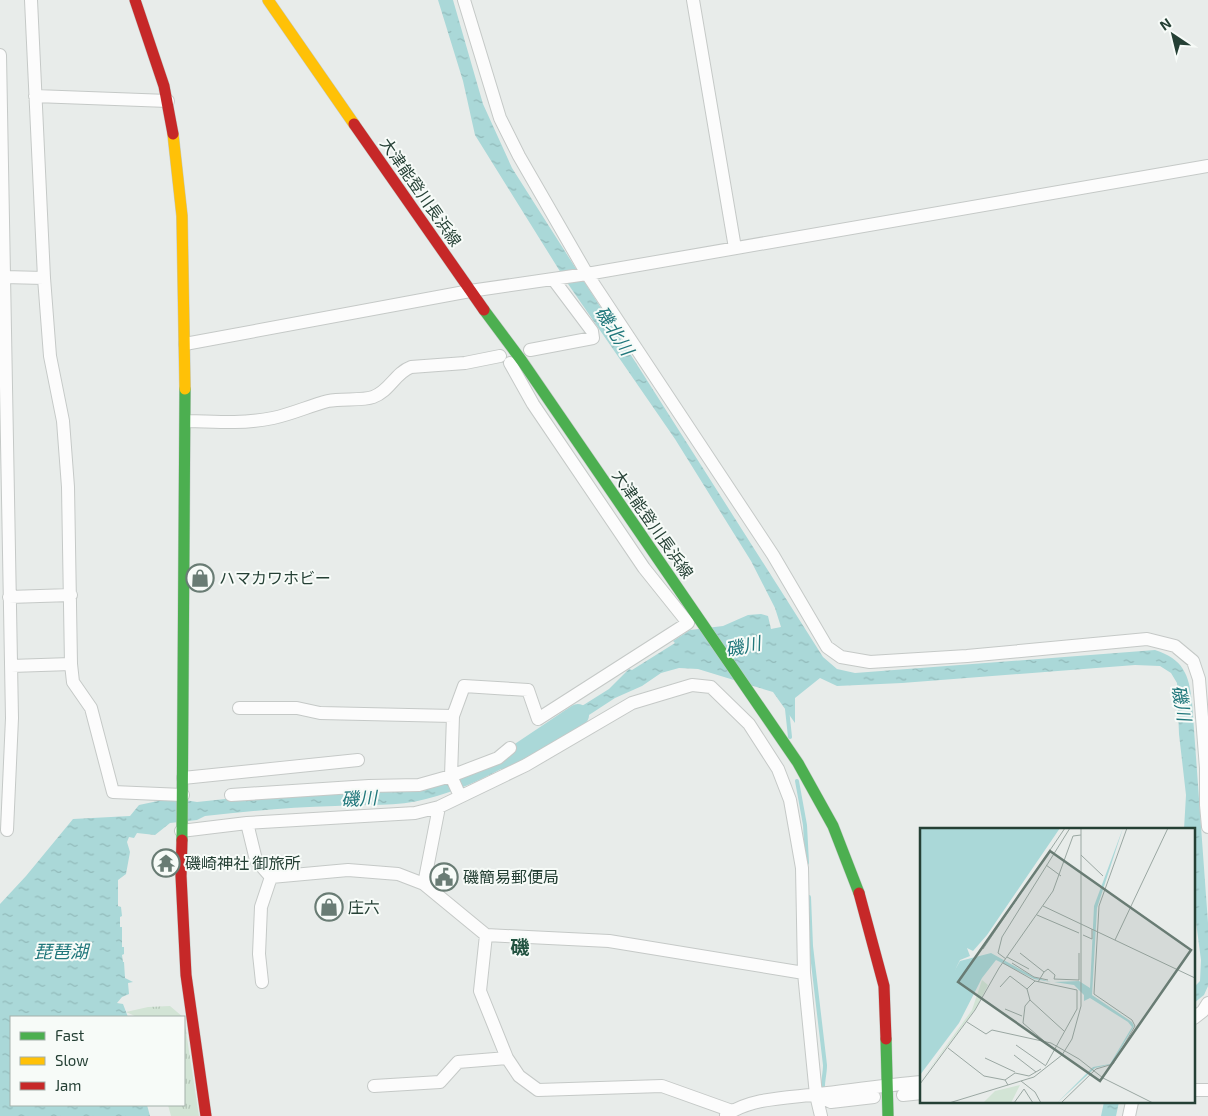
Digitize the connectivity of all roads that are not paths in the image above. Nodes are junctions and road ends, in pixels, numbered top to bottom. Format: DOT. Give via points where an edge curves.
graph roads {
  1 [pos="31,0"];
  2 [pos="135,0"];
  3 [pos="268,0"];
  4 [pos="464,0"];
  5 [pos="693,0"];
  6 [pos="0,55"];
  7 [pos="35,96"];
  8 [pos="168,102"];
  9 [pos="1208,166"];
  10 [pos="735,248"];
  11 [pos="584,274"];
  12 [pos="4,277"];
  13 [pos="44,278"];
  14 [pos="555,278"];
  15 [pos="470,291"];
  16 [pos="184,344"];
  17 [pos="530,350"];
  18 [pos="511,360"];
  19 [pos="186,422"];
  20 [pos="70,595"];
  21 [pos="9,597"];
  22 [pos="71,664"];
  23 [pos="11,666"];
  24 [pos="239,708"];
  25 [pos="765,713"];
  26 [pos="453,716"];
  27 [pos="749,724"];
  28 [pos="510,748"];
  29 [pos="358,760"];
  30 [pos="183,778"];
  31 [pos="456,786"];
  32 [pos="231,795"];
  33 [pos="183,800"];
  34 [pos="439,807"];
  35 [pos="247,824"];
  36 [pos="1208,827"];
  37 [pos="7,830"];
  38 [pos="181,831"];
  39 [pos="271,877"];
  40 [pos="424,884"];
  41 [pos="486,935"];
  42 [pos="804,973"];
  43 [pos="262,982"];
  44 [pos="1208,1003"];
  45 [pos="1196,1016"];
  46 [pos="507,1058"];
  47 [pos="920,1082"];
  48 [pos="888,1084"];
  49 [pos="374,1086"];
  50 [pos="920,1093"];
  51 [pos="816,1095"];
  52 [pos="903,1095"];
  53 [pos="874,1097"];
  54 [pos="728,1113"];
  55 [pos="206,1116"];
  56 [pos="821,1116"];
  57 [pos="888,1116"];
  1 -- 7 [label="street"];
  2 -- 8 [label="main road"];
  3 -- 15 [label="main road, 大津能登川長浜線"];
  4 -- 11 [label="street" via="500,118"];
  5 -- 10 [label="street"];
  6 -- 12 [label="street"];
  7 -- 8 [label="street"];
  7 -- 13 [label="street"];
  8 -- 16 [label="main road" via="182,216"];
  9 -- 10 [label="street"];
  10 -- 11 [label="street"];
  11 -- 14 [label="street"];
  11 -- 36 [label="street" via="773,555 827,647 841,657 870,662 1147,639 1175,646 1193,661 1199,679"];
  12 -- 13 [label="street"];
  12 -- 21 [label="street"];
  13 -- 20 [label="street" via="50,356 63,421"];
  14 -- 15 [label="street"];
  14 -- 17 [label="street" via="592,331 593,338"];
  15 -- 16 [label="street"];
  15 -- 18 [label="main road, 大津能登川長浜線"];
  16 -- 19 [label="main road"];
  18 -- 19 [label="street" via="411,367 402,370 389,388 372,398 327,401 272,418 241,422"];
  18 -- 25 [label="main road, 大津能登川長浜線"];
  18 -- 26 [label="street" via="533,404 644,568 688,623 538,719 528,690 464,686"];
  19 -- 30 [label="main road"];
  20 -- 21 [label="street"];
  20 -- 22 [label="street"];
  21 -- 23 [label="street"];
  22 -- 23 [label="street"];
  22 -- 33 [label="street" via="73,682 91,708 113,792"];
  23 -- 37 [label="street"];
  24 -- 26 [label="street"];
  25 -- 27 [label="street"];
  25 -- 48 [label="main road, 大津能登川長浜線" via="833,826 860,895 884,986"];
  26 -- 31 [label="street"];
  27 -- 31 [label="street" via="711,687 692,685 632,703 526,765"];
  27 -- 42 [label="street" via="778,769 790,800 802,868"];
  28 -- 31 [label="street"];
  29 -- 30 [label="street"];
  30 -- 33 [label="main road"];
  31 -- 32 [label="street" via="369,786"];
  31 -- 34 [label="street"];
  33 -- 38 [label="main road"];
  34 -- 35 [label="street" via="415,813"];
  34 -- 40 [label="street"];
  35 -- 38 [label="street"];
  35 -- 39 [label="street" via="256,860"];
  38 -- 55 [label="main road" via="186,975"];
  39 -- 40 [label="street" via="348,870 398,874"];
  39 -- 43 [label="street" via="261,906 259,954"];
  40 -- 41 [label="street"];
  41 -- 42 [label="street" via="610,941"];
  41 -- 46 [label="street" via="480,991"];
  42 -- 51 [label="street"];
  44 -- 45 [label="street"];
  46 -- 49 [label="street" via="458,1062 440,1082"];
  46 -- 54 [label="street" via="519,1076 538,1090 662,1086"];
  47 -- 48 [label="street"];
  48 -- 51 [label="street"];
  48 -- 57 [label="main road, 大津能登川長浜線"];
  50 -- 52 [label="street"];
  51 -- 53 [label="street" via="831,1102"];
  51 -- 54 [label="street" via="780,1098"];
  51 -- 56 [label="street"];
}
